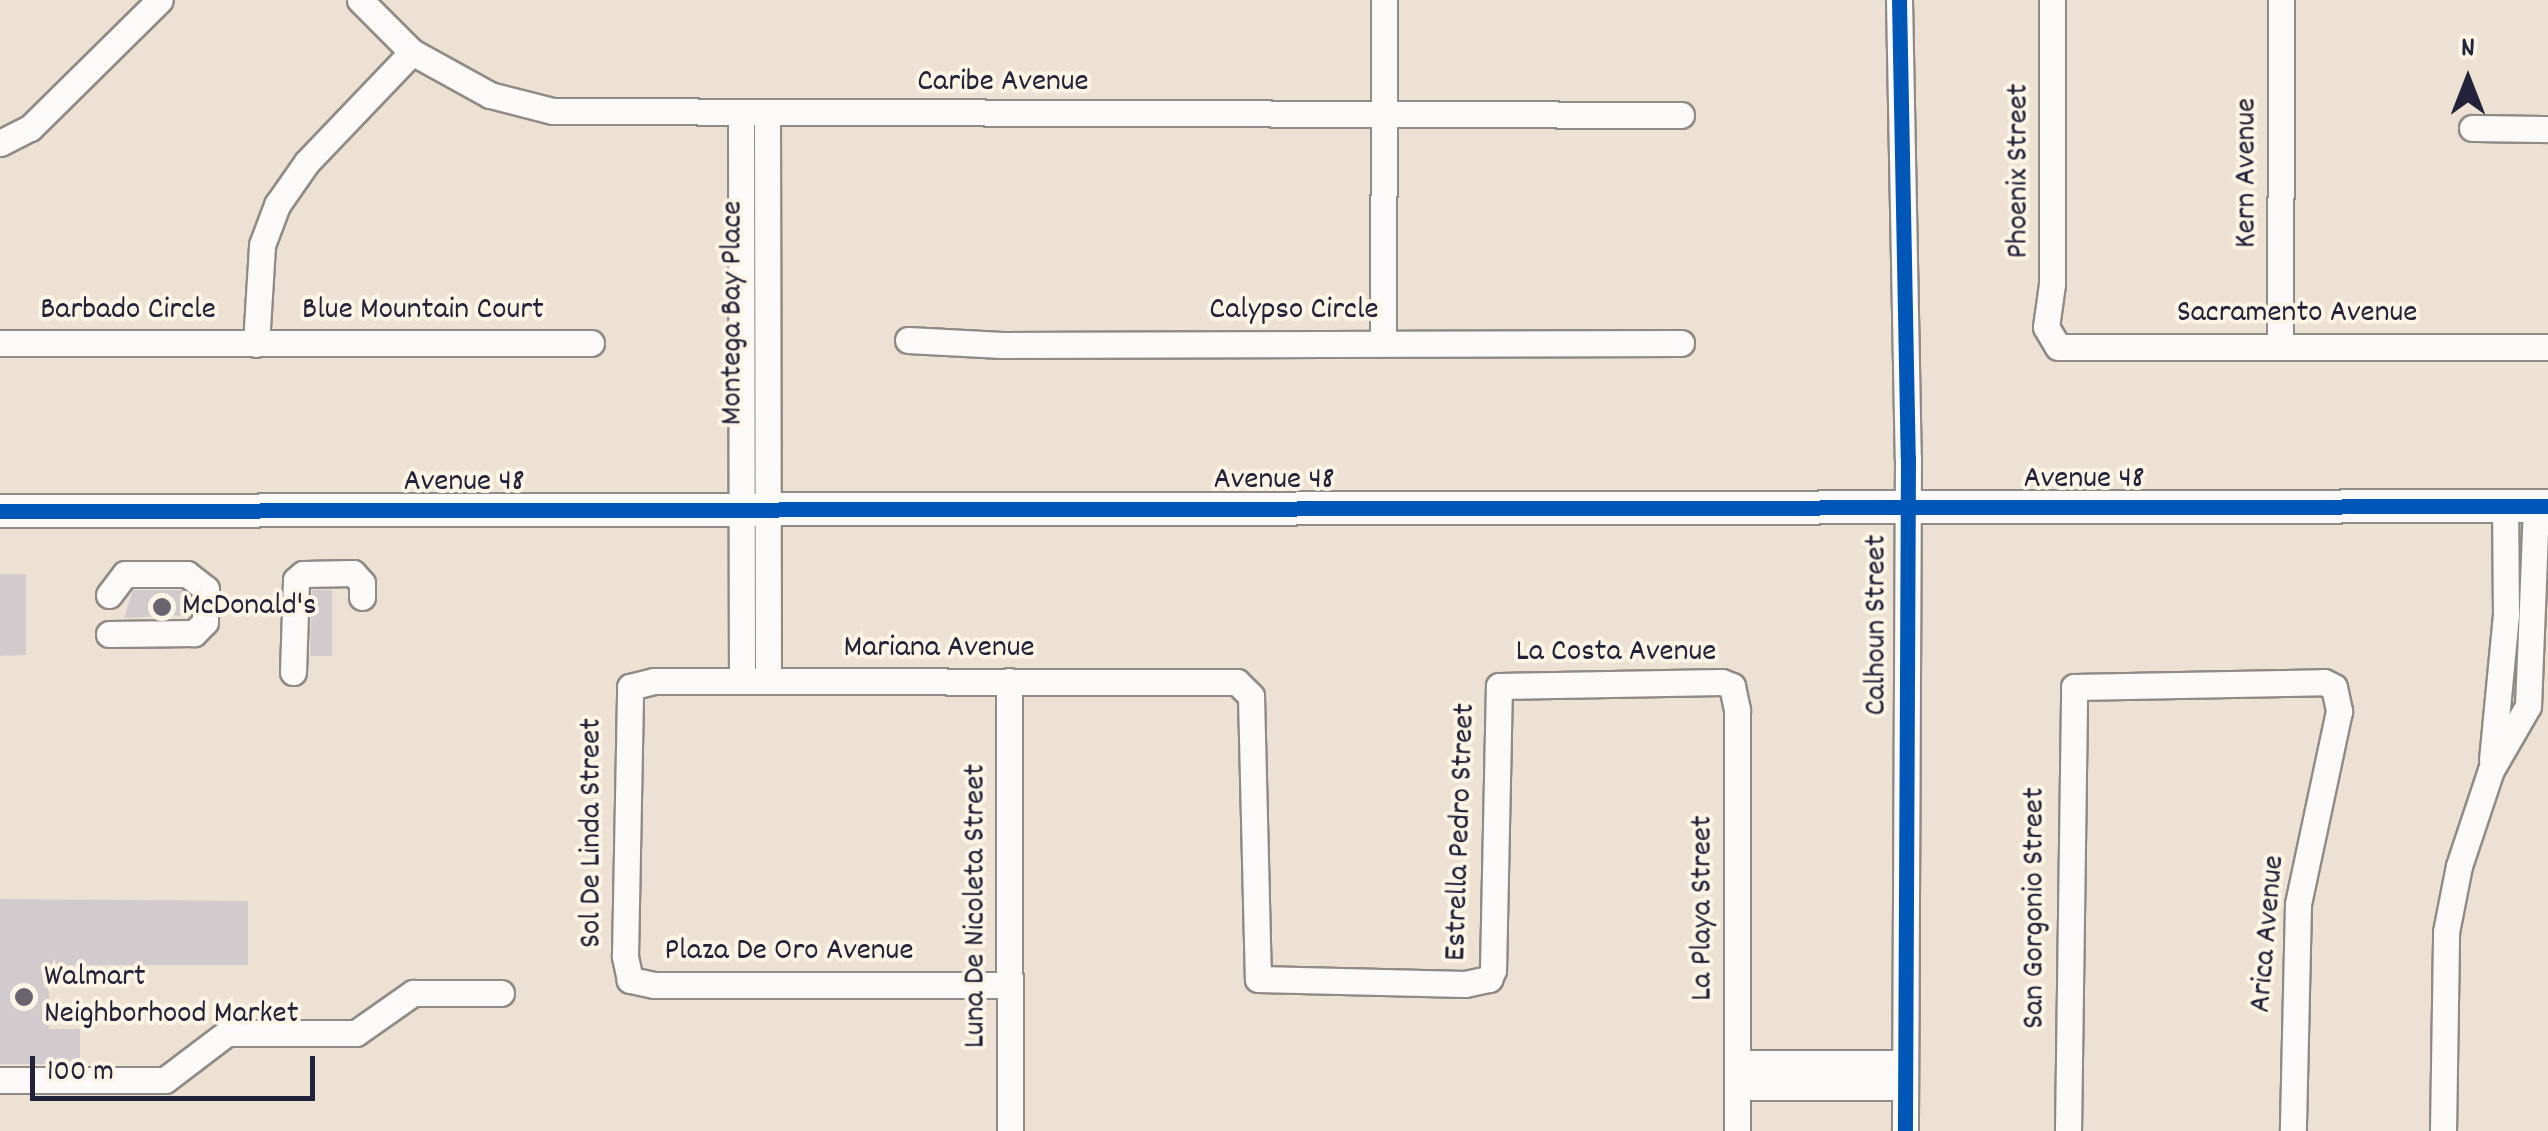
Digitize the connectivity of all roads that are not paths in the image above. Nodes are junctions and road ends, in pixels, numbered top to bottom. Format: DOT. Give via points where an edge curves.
graph roads {
  1 [pos="160,0"];
  2 [pos="360,0"];
  3 [pos="1384,0"];
  4 [pos="1899,0"];
  5 [pos="2052,0"];
  6 [pos="2281,0"];
  7 [pos="412,52"];
  8 [pos="1382,114"];
  9 [pos="1681,114"];
  10 [pos="754,116"];
  11 [pos="2472,128"];
  12 [pos="2548,129"];
  13 [pos="0,144"];
  14 [pos="908,340"];
  15 [pos="2050,340"];
  16 [pos="0,343"];
  17 [pos="592,343"];
  18 [pos="1383,343"];
  19 [pos="1681,343"];
  20 [pos="256,344"];
  21 [pos="2280,346"];
  22 [pos="2548,347"];
  23 [pos="2530,506"];
  24 [pos="1906,508"];
  25 [pos="755,510"];
  26 [pos="0,511"];
  27 [pos="109,596"];
  28 [pos="362,597"];
  29 [pos="109,634"];
  30 [pos="293,672"];
  31 [pos="755,681"];
  32 [pos="1009,681"];
  33 [pos="630,686"];
  34 [pos="1500,686"];
  35 [pos="1732,686"];
  36 [pos="2334,687"];
  37 [pos="1258,979"];
  38 [pos="630,980"];
  39 [pos="1010,985"];
  40 [pos="501,993"];
  41 [pos="1737,1075"];
  42 [pos="1905,1075"];
  43 [pos="0,1080"];
  44 [pos="1010,1131"];
  45 [pos="1737,1131"];
  46 [pos="1905,1131"];
  47 [pos="2068,1131"];
  48 [pos="2293,1131"];
  49 [pos="2443,1131"];
  1 -- 13 [label="street" via="30,128"];
  2 -- 7 [label="street, Caribe Avenue"];
  3 -- 8 [label="street"];
  4 -- 24 [label="street, Calhoun Street"];
  5 -- 15 [label="street, Phoenix Street"];
  6 -- 21 [label="street, Kern Avenue"];
  7 -- 10 [label="street, Caribe Avenue" via="490,95 553,112"];
  7 -- 20 [label="street" via="307,162 276,206 262,245"];
  8 -- 9 [label="street, Caribe Avenue"];
  8 -- 10 [label="street, Caribe Avenue"];
  8 -- 18 [label="street"];
  10 -- 25 [label="street, Montega Bay Place"];
  11 -- 12 [label="street"];
  14 -- 18 [label="street, Calypso Circle" via="1002,346"];
  15 -- 21 [label="street, Sacramento Avenue" via="2074,351"];
  16 -- 20 [label="street, Barbado Circle"];
  17 -- 20 [label="street, Blue Mountain Court"];
  18 -- 19 [label="street, Calypso Circle"];
  21 -- 22 [label="street, Sacramento Avenue"];
  23 -- 24 [label="main road, Avenue 48"];
  23 -- 49 [label="street" via="2504,642 2491,770 2459,866 2446,932"];
  24 -- 25 [label="main road, Avenue 48"];
  24 -- 42 [label="street, Calhoun Street"];
  25 -- 26 [label="main road, Avenue 48"];
  25 -- 31 [label="street, Montega Bay Place"];
  27 -- 29 [label="street" via="124,574 187,574 206,589 205,622 194,632"];
  28 -- 30 [label="street" via="353,573 296,580"];
  31 -- 32 [label="street, Mariana Avenue"];
  31 -- 33 [label="street, Mariana Avenue"];
  32 -- 37 [label="street, Mariana Avenue" via="1247,686"];
  32 -- 39 [label="street, Luna De Nicoleta Street"];
  33 -- 38 [label="street, Sol De Linda Street" via="625,710"];
  34 -- 35 [label="street, La Costa Avenue"];
  34 -- 37 [label="street, Estrella Pedro Street" via="1489,979 1281,985"];
  35 -- 41 [label="street, La Playa Street"];
  36 -- 47 [label="street, San Gorgonio Street" via="2074,687"];
  36 -- 48 [label="street, Arica Avenue" via="2339,710 2295,931"];
  38 -- 39 [label="street, Plaza De Oro Avenue"];
  39 -- 44 [label="street, Luna De Nicoleta Street"];
  40 -- 43 [label="street" via="413,993 356,1033 227,1033 165,1080"];
  41 -- 42 [label="street"];
  41 -- 45 [label="street, La Playa Street"];
  42 -- 46 [label="street, Calhoun Street"];
}
